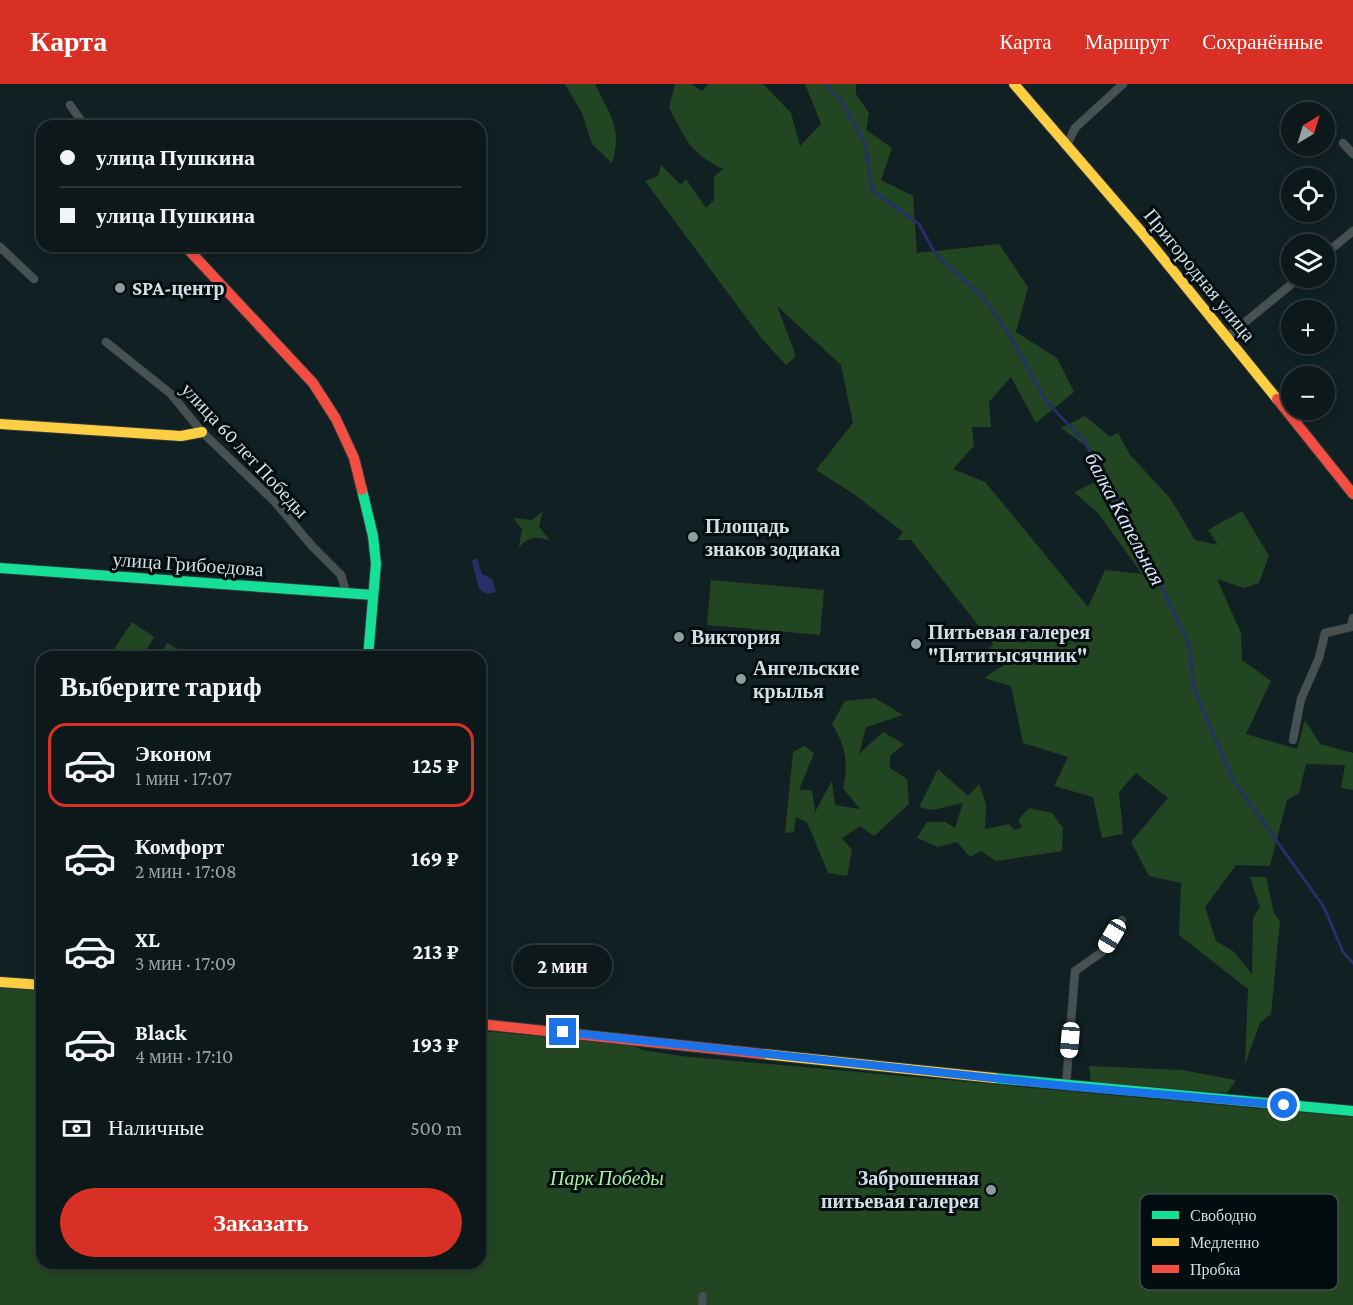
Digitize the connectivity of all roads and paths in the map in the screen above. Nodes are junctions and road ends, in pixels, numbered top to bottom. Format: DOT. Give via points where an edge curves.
graph roads {
  1 [pos="1014,84"];
  2 [pos="1123,84"];
  3 [pos="70,105"];
  4 [pos="81,120"];
  5 [pos="1068,143"];
  6 [pos="1343,143"];
  7 [pos="1353,154"];
  8 [pos="1353,231"];
  9 [pos="1335,246"];
  10 [pos="0,247"];
  11 [pos="191,252"];
  12 [pos="34,279"];
  13 [pos="1287,288"];
  14 [pos="1227,337"];
  15 [pos="106,342"];
  16 [pos="0,424"];
  17 [pos="202,432"];
  18 [pos="1353,494"];
  19 [pos="0,568"];
  20 [pos="346,592"];
  21 [pos="373,595"];
  22 [pos="1353,618"];
  23 [pos="1352,627"];
  24 [pos="368,651"];
  25 [pos="1293,740"];
  26 [pos="1122,920"];
  27 [pos="0,982"];
  28 [pos="36,985"];
  29 [pos="486,1025"];
  30 [pos="1066,1086"];
  31 [pos="1353,1112"];
  32 [pos="703,1296"];
  33 [pos="702,1305"];
  1 -- 5 [label="street, Пригородная улица"];
  2 -- 5 [label="street" via="1075,128"];
  3 -- 4 [label="street"];
  5 -- 14 [label="street, Пригородная улица"];
  6 -- 7 [label="street"];
  8 -- 9 [label="street"];
  10 -- 12 [label="street"];
  11 -- 21 [label="street" via="312,383 336,419 354,458 373,536"];
  13 -- 14 [label="street"];
  14 -- 18 [label="street, Пригородная улица"];
  15 -- 17 [label="street, улица 60 лет Победы" via="171,394"];
  16 -- 17 [label="street" via="181,436"];
  17 -- 20 [label="street, улица 60 лет Победы" via="274,501 341,575"];
  19 -- 20 [label="street, улица Грибоедова"];
  20 -- 21 [label="street, улица Грибоедова"];
  21 -- 24 [label="street"];
  22 -- 23 [label="street"];
  23 -- 25 [label="street" via="1325,633 1301,699"];
  26 -- 30 [label="street" via="1102,952 1075,971"];
  27 -- 28 [label="street"];
  29 -- 30 [label="street"];
  30 -- 31 [label="street"];
  32 -- 33 [label="street"];
}
